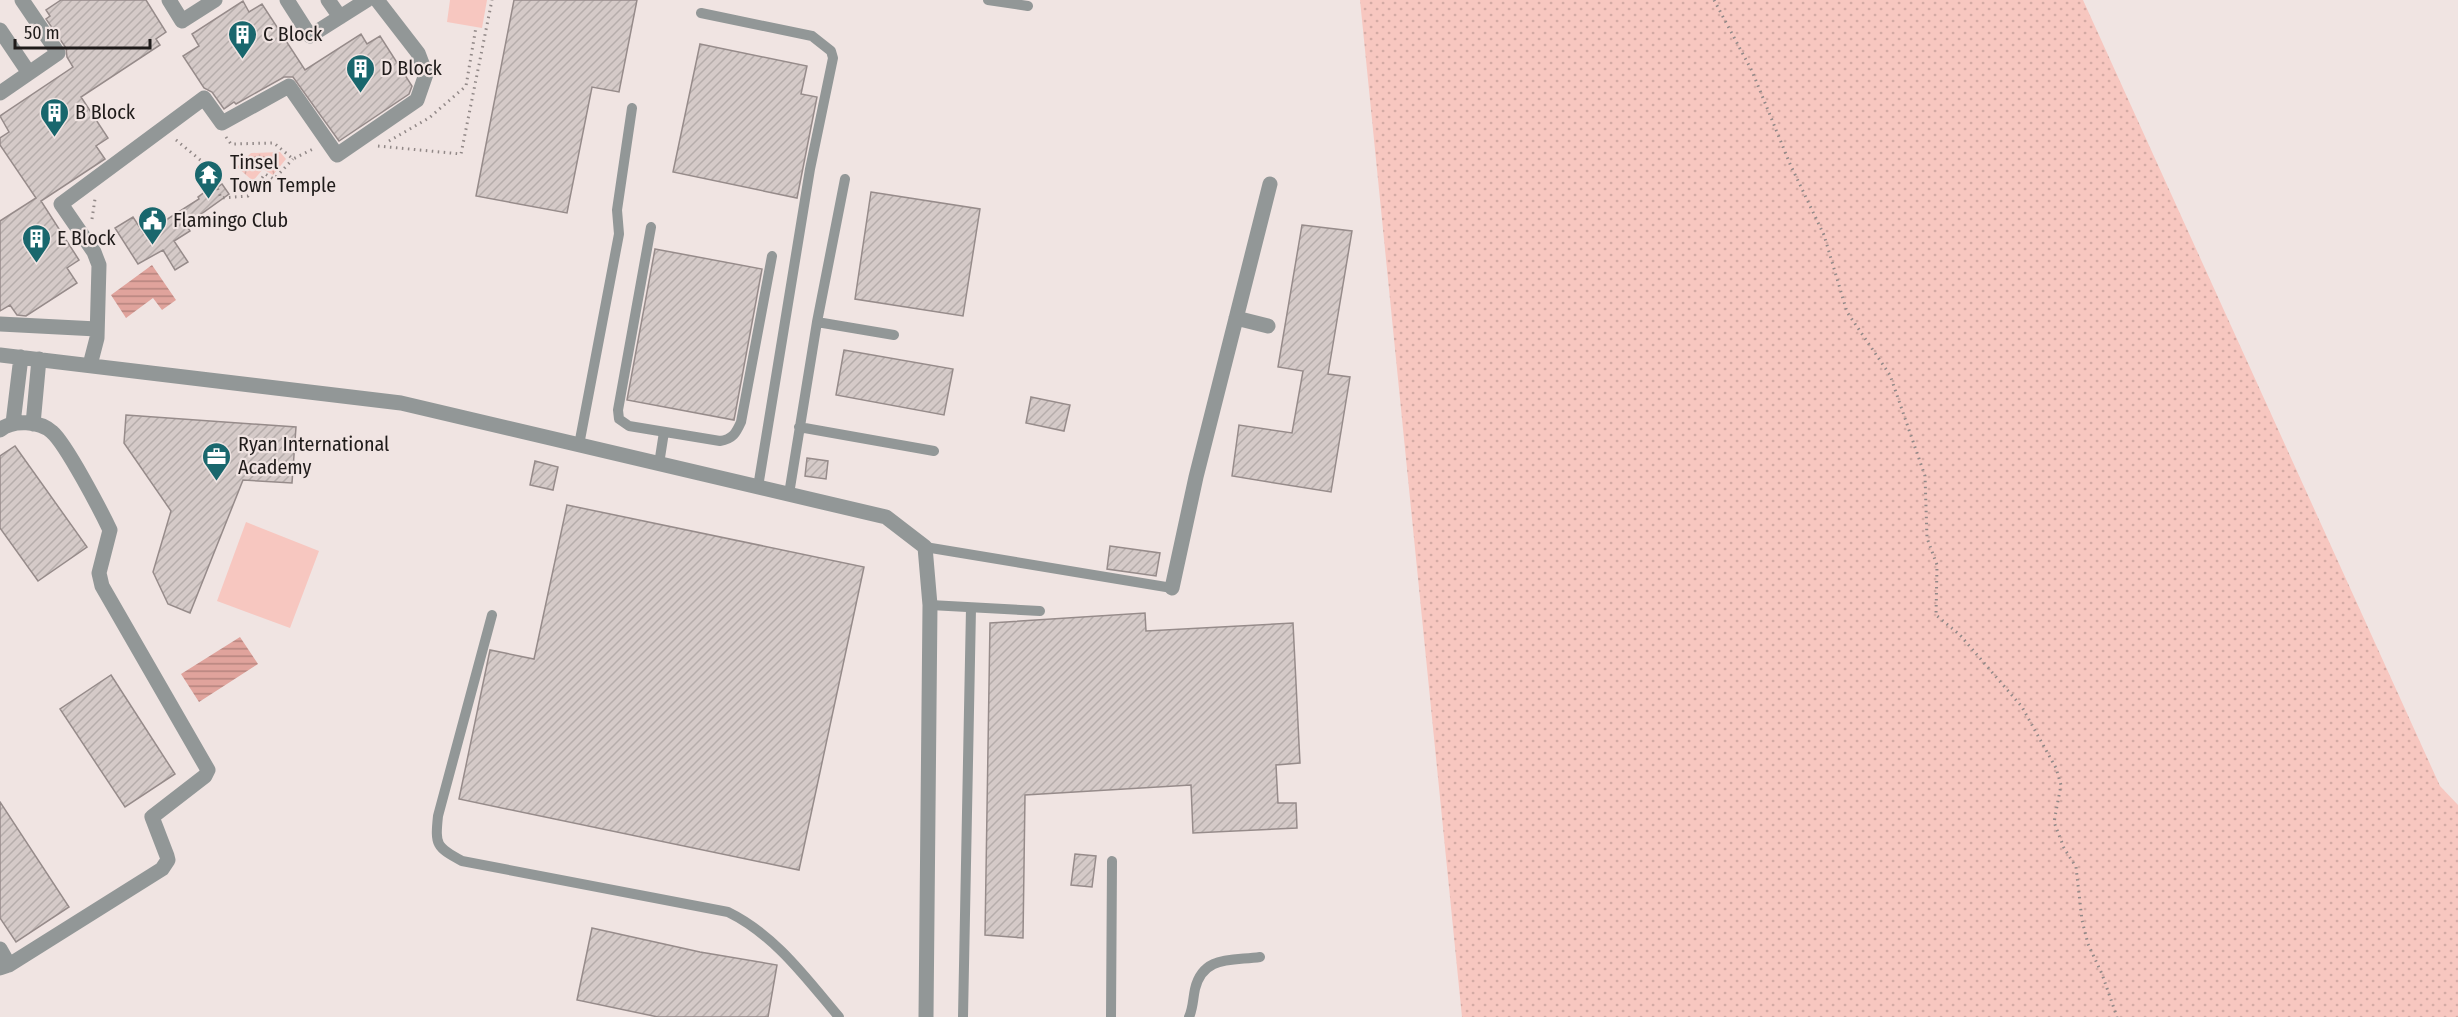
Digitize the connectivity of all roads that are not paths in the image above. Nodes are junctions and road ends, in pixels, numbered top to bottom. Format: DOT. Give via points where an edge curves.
graph roads {
  1 [pos="22,0"];
  2 [pos="169,0"];
  3 [pos="215,0"];
  4 [pos="286,0"];
  5 [pos="328,0"];
  6 [pos="367,0"];
  7 [pos="377,0"];
  8 [pos="988,0"];
  9 [pos="1028,6"];
  10 [pos="701,14"];
  11 [pos="340,17"];
  12 [pos="0,30"];
  13 [pos="29,73"];
  14 [pos="0,93"];
  15 [pos="632,108"];
  16 [pos="845,179"];
  17 [pos="1270,184"];
  18 [pos="651,228"];
  19 [pos="772,256"];
  20 [pos="1236,318"];
  21 [pos="817,322"];
  22 [pos="0,324"];
  23 [pos="1268,326"];
  24 [pos="97,329"];
  25 [pos="894,335"];
  26 [pos="0,355"];
  27 [pos="21,357"];
  28 [pos="39,359"];
  29 [pos="90,365"];
  30 [pos="33,424"];
  31 [pos="7,426"];
  32 [pos="799,427"];
  33 [pos="664,432"];
  34 [pos="579,445"];
  35 [pos="934,451"];
  36 [pos="659,464"];
  37 [pos="758,487"];
  38 [pos="789,494"];
  39 [pos="925,548"];
  40 [pos="1172,588"];
  41 [pos="930,605"];
  42 [pos="971,608"];
  43 [pos="1040,611"];
  44 [pos="492,615"];
  45 [pos="1112,861"];
  46 [pos="0,949"];
  47 [pos="1260,957"];
  48 [pos="5,967"];
  49 [pos="839,1017"];
  50 [pos="926,1017"];
  51 [pos="963,1017"];
  52 [pos="1111,1017"];
  53 [pos="1189,1017"];
  1 -- 13 [label="street" via="58,53"];
  2 -- 3 [label="street" via="182,21"];
  4 -- 11 [label="street" via="310,36"];
  5 -- 11 [label="street"];
  6 -- 11 [label="street"];
  7 -- 24 [label="street" via="418,53 426,74 417,100 337,154 289,86 222,123 204,98 60,204 99,265"];
  8 -- 9 [label="lane"];
  10 -- 37 [label="lane" via="812,36 831,51 833,58 810,169"];
  12 -- 13 [label="street"];
  13 -- 14 [label="street"];
  15 -- 34 [label="lane" via="617,210 619,234"];
  16 -- 21 [label="lane"];
  17 -- 20 [label="street"];
  18 -- 33 [label="lane" via="618,410 623,423"];
  19 -- 33 [label="lane" via="741,422 735,435 720,441"];
  20 -- 23 [label="street"];
  20 -- 40 [label="street"];
  21 -- 25 [label="lane"];
  21 -- 32 [label="lane"];
  22 -- 24 [label="street"];
  24 -- 29 [label="street"];
  26 -- 27 [label="street"];
  27 -- 28 [label="street"];
  27 -- 31 [label="street"];
  28 -- 29 [label="street"];
  28 -- 30 [label="street"];
  29 -- 34 [label="street" via="401,403"];
  30 -- 31 [label="street"];
  30 -- 48 [label="street" via="55,435 108,525 110,536 99,579 208,771 152,817 168,861 162,869"];
  32 -- 35 [label="lane"];
  32 -- 38 [label="lane"];
  33 -- 36 [label="lane"];
  34 -- 36 [label="street"];
  36 -- 37 [label="street"];
  37 -- 38 [label="street"];
  38 -- 39 [label="street" via="886,517"];
  39 -- 40 [label="lane"];
  39 -- 41 [label="street"];
  41 -- 42 [label="lane"];
  41 -- 50 [label="street"];
  42 -- 43 [label="lane"];
  42 -- 51 [label="lane"];
  44 -- 49 [label="lane" via="438,816 435,838 444,851 462,861 728,912 751,923 781,950"];
  45 -- 52 [label="lane"];
  46 -- 48 [label="street"];
  47 -- 53 [label="lane" via="1213,963 1205,968 1195,988"];
}
